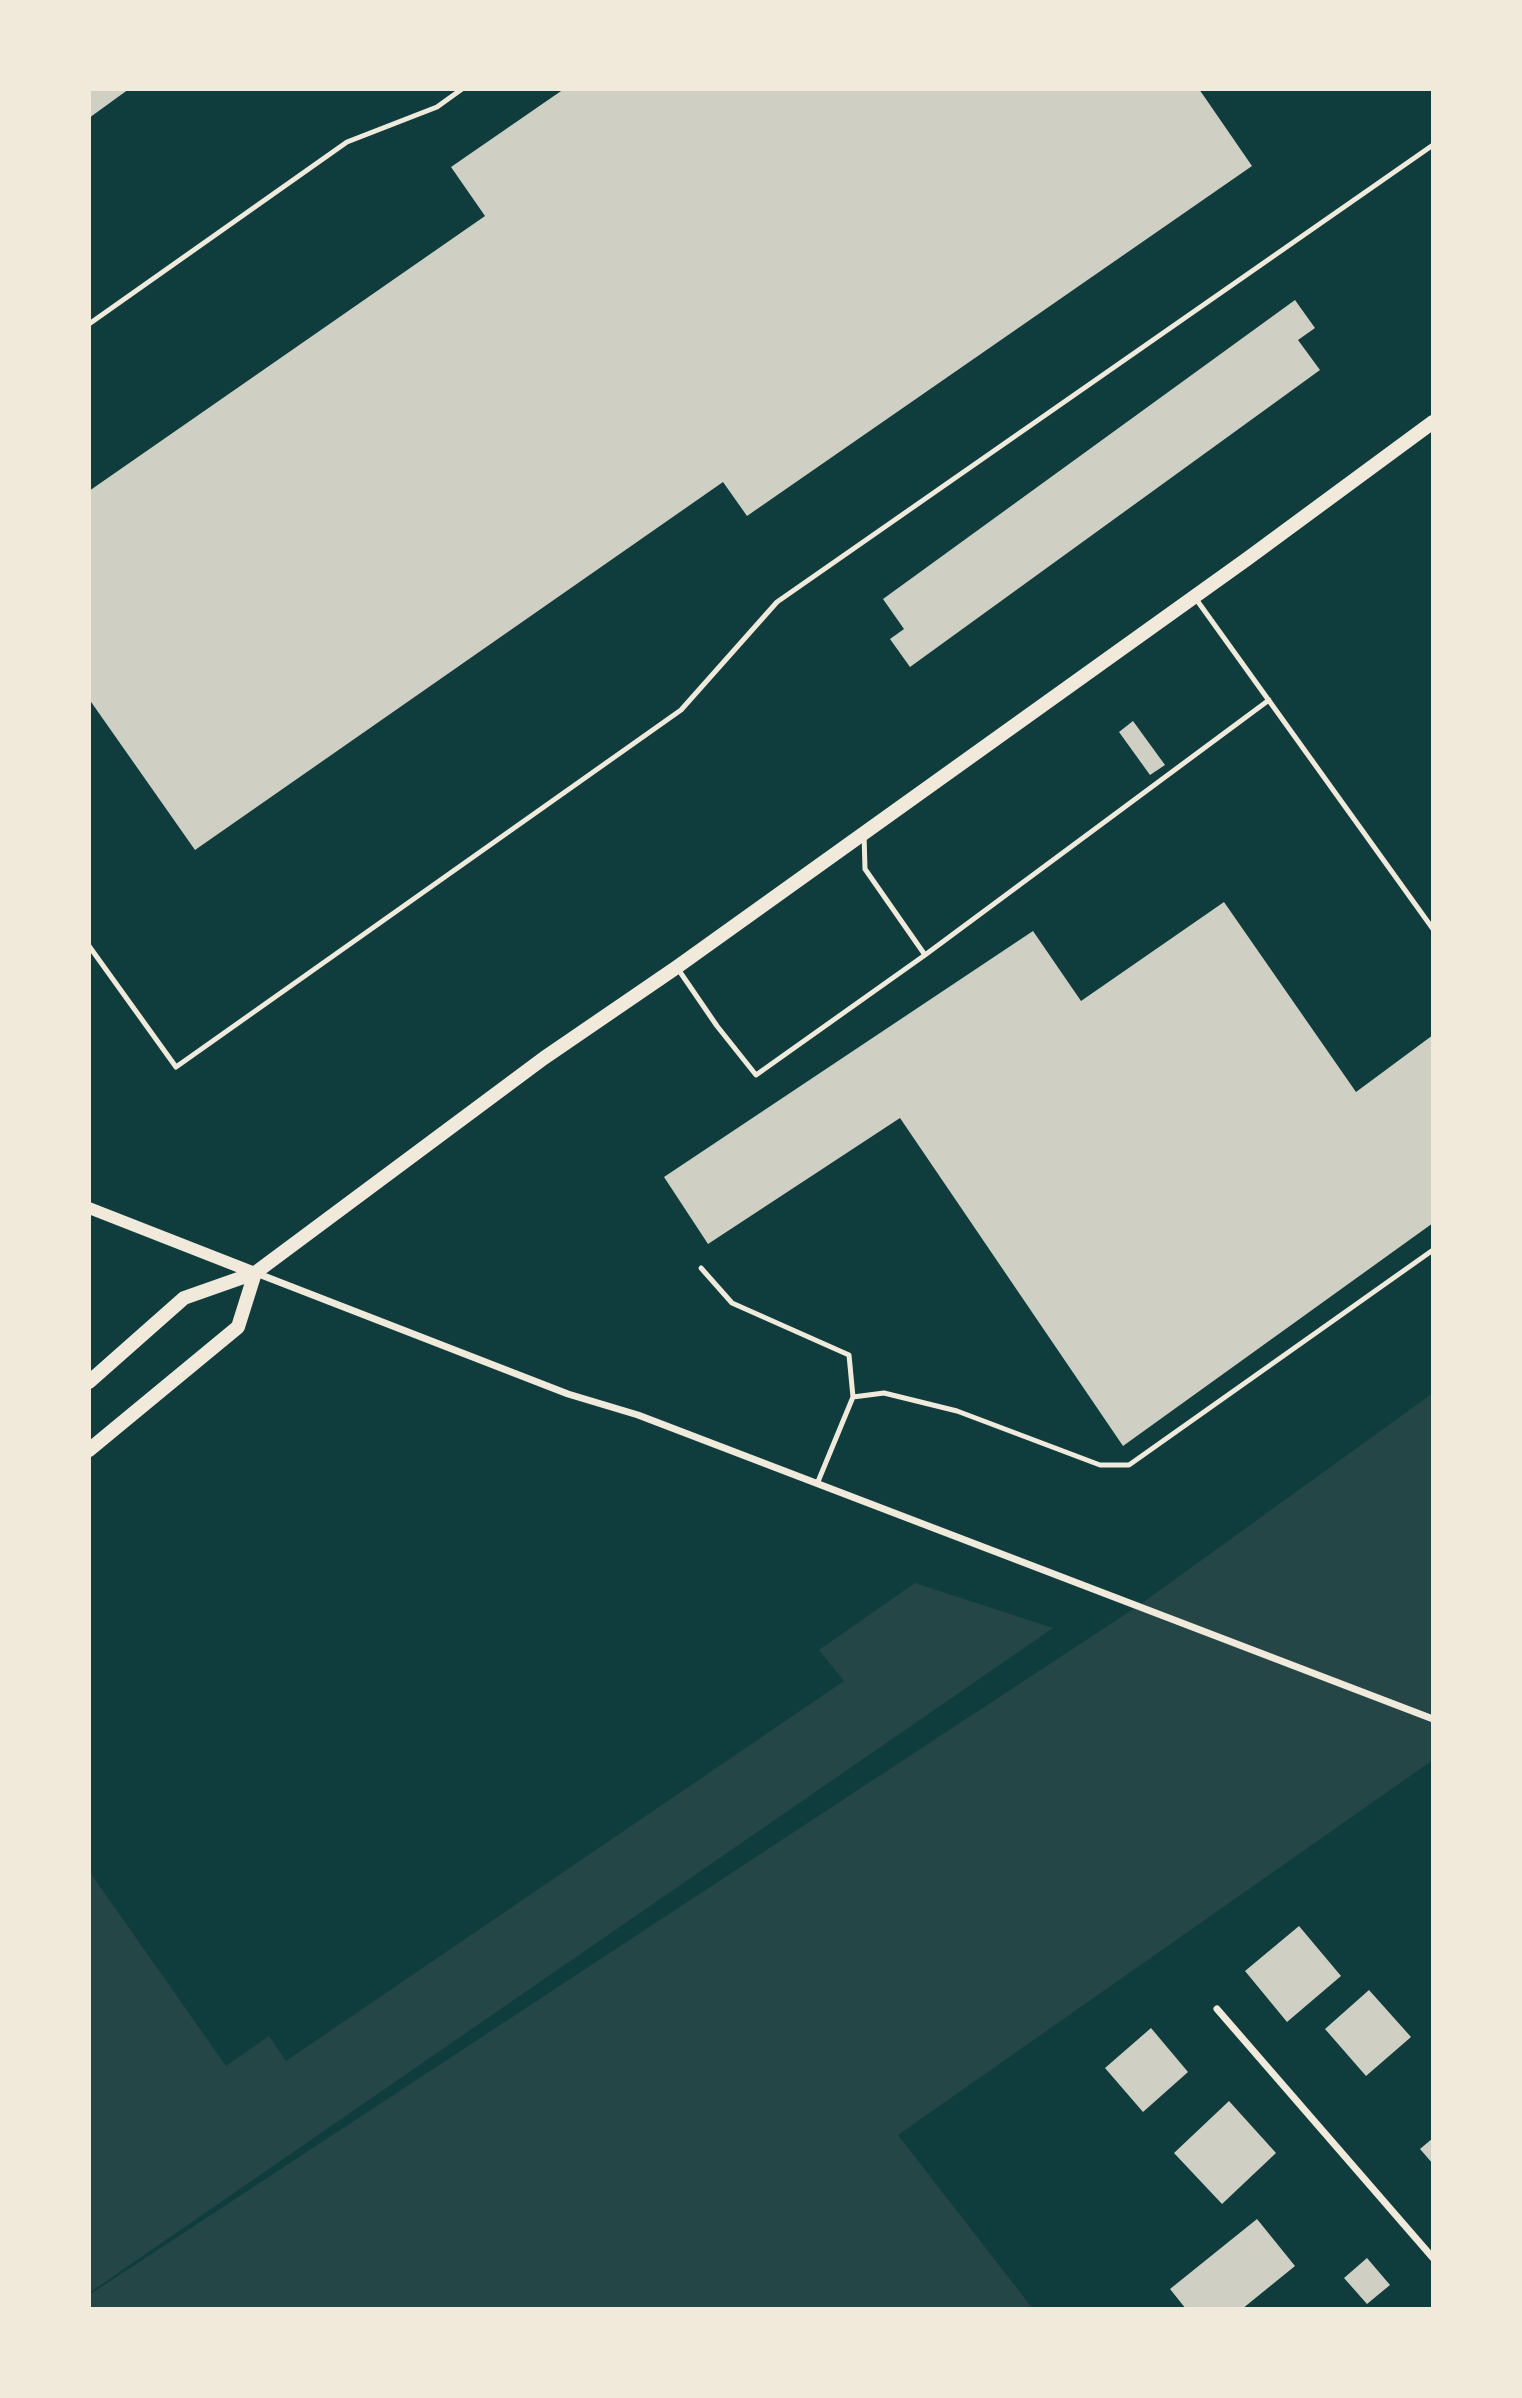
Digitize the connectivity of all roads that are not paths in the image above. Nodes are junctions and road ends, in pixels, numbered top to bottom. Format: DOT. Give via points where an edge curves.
graph roads {
  1 [pos="462,89"];
  2 [pos="1433,145"];
  3 [pos="89,324"];
  4 [pos="1433,422"];
  5 [pos="1194,597"];
  6 [pos="1269,699"];
  7 [pos="864,831"];
  8 [pos="1433,929"];
  9 [pos="89,946"];
  10 [pos="925,955"];
  11 [pos="677,967"];
  12 [pos="89,1208"];
  13 [pos="1433,1250"];
  14 [pos="701,1268"];
  15 [pos="255,1273"];
  16 [pos="89,1382"];
  17 [pos="853,1397"];
  18 [pos="89,1450"];
  19 [pos="817,1484"];
  20 [pos="1433,1719"];
  21 [pos="1217,2009"];
  22 [pos="1433,2258"];
  1 -- 3 [label="lane" via="437,107 347,142"];
  2 -- 9 [label="lane" via="777,601 681,710 176,1067"];
  4 -- 5 [label="main road"];
  5 -- 6 [label="lane"];
  5 -- 7 [label="main road"];
  6 -- 8 [label="lane"];
  6 -- 10 [label="lane"];
  7 -- 10 [label="lane" via="865,869"];
  7 -- 11 [label="main road"];
  10 -- 11 [label="lane" via="756,1075"];
  11 -- 15 [label="main road" via="544,1058"];
  12 -- 15 [label="street"];
  13 -- 17 [label="lane" via="1129,1465 1100,1465 957,1411 884,1393"];
  14 -- 17 [label="lane" via="732,1303 849,1355"];
  15 -- 16 [label="main road" via="184,1298"];
  15 -- 18 [label="main road" via="238,1327"];
  15 -- 19 [label="street"];
  17 -- 19 [label="lane"];
  19 -- 20 [label="street"];
  21 -- 22 [label="street"];
}
